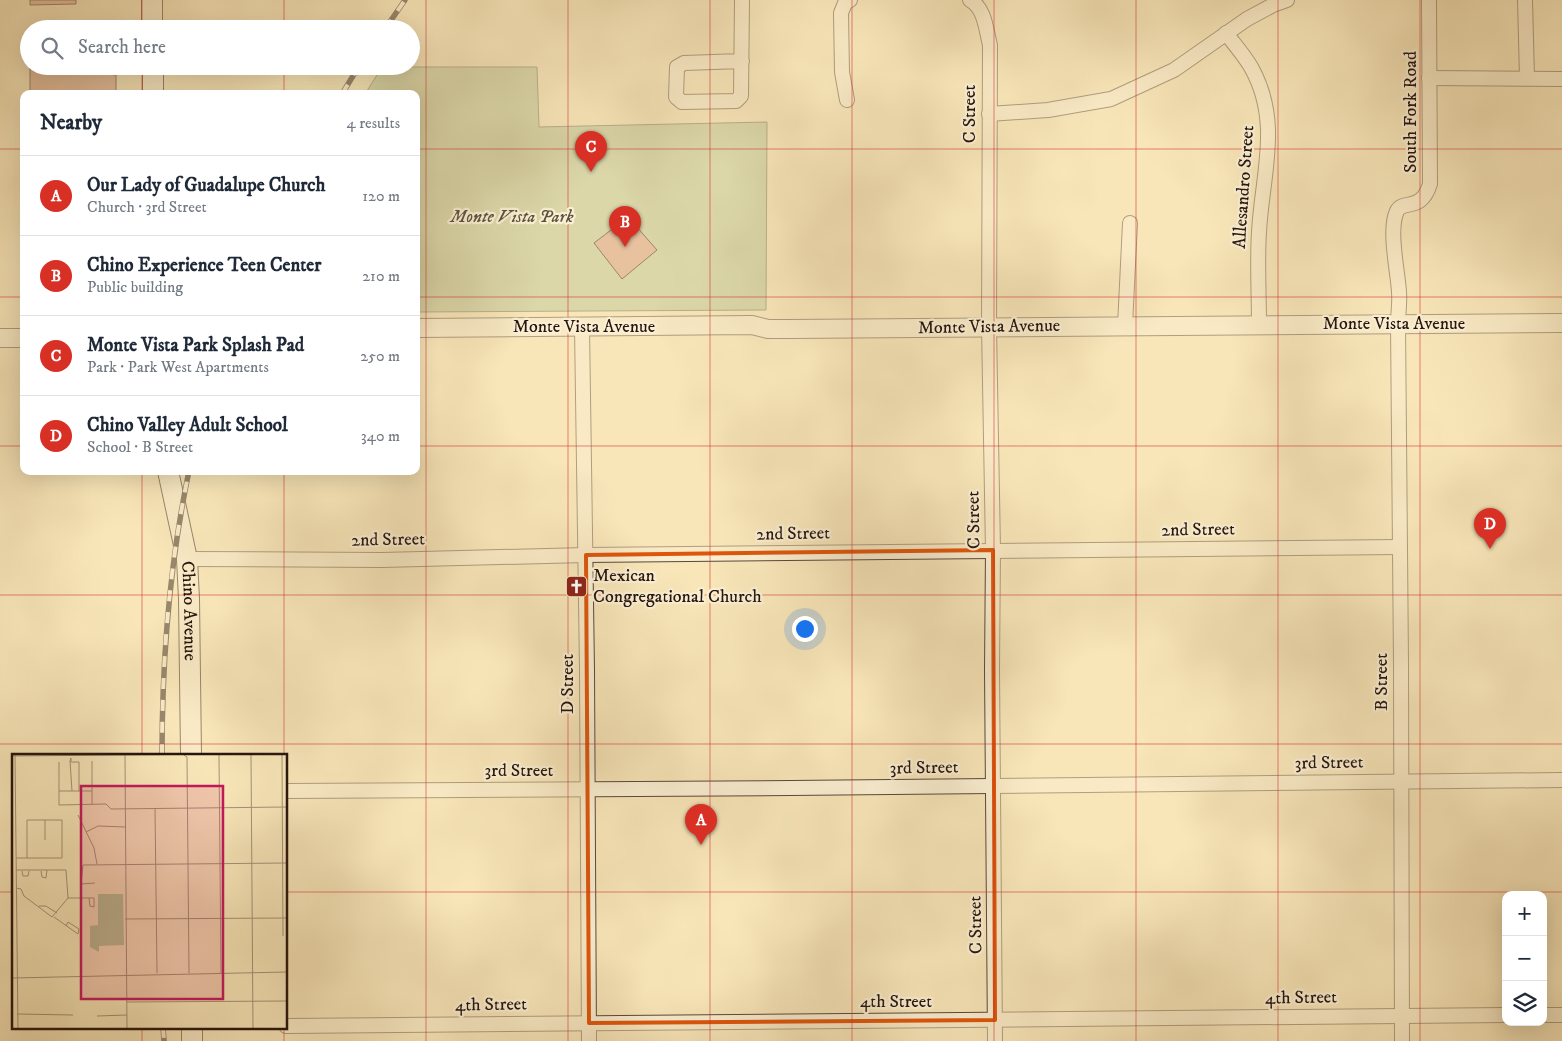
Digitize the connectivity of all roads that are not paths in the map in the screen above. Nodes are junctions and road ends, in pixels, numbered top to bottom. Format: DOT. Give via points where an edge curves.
graph roads {
  1 [pos="152,0"];
  2 [pos="742,0"];
  3 [pos="1287,0"];
  4 [pos="1429,0"];
  5 [pos="1525,0"];
  6 [pos="972,1"];
  7 [pos="848,2"];
  8 [pos="152,20"];
  9 [pos="1226,33"];
  10 [pos="742,61"];
  11 [pos="152,75"];
  12 [pos="1429,78"];
  13 [pos="1527,78"];
  14 [pos="1562,78"];
  15 [pos="153,90"];
  16 [pos="848,100"];
  17 [pos="988,114"];
  18 [pos="1130,223"];
  19 [pos="1562,323"];
  20 [pos="1398,324"];
  21 [pos="1259,325"];
  22 [pos="1125,326"];
  23 [pos="582,327"];
  24 [pos="989,327"];
  25 [pos="420,328"];
  26 [pos="0,338"];
  27 [pos="20,338"];
  28 [pos="169,475"];
  29 [pos="1399,547"];
  30 [pos="993,550"];
  31 [pos="586,555"];
  32 [pos="187,559"];
  33 [pos="191,754"];
  34 [pos="1562,780"];
  35 [pos="1402,781"];
  36 [pos="994,786"];
  37 [pos="588,789"];
  38 [pos="288,790"];
  39 [pos="1562,1014"];
  40 [pos="1402,1015"];
  41 [pos="1502,1015"];
  42 [pos="1547,1015"];
  43 [pos="995,1020"];
  44 [pos="589,1023"];
  45 [pos="288,1026"];
  46 [pos="192,1028"];
  47 [pos="192,1041"];
  48 [pos="589,1041"];
  49 [pos="995,1041"];
  50 [pos="1402,1041"];
  1 -- 8 [label="main road"];
  2 -- 10 [label="street"];
  3 -- 9 [label="street"];
  4 -- 12 [label="street, South Fork Road"];
  5 -- 13 [label="street"];
  6 -- 17 [label="street, C Street" via="981,11 990,45"];
  7 -- 16 [label="street" via="841,13 842,72"];
  9 -- 17 [label="street" via="1174,70 1110,99 1048,110"];
  9 -- 21 [label="street, Allesandro Street" via="1260,86 1269,126 1259,232"];
  10 -- 10 [label="street" via="741,96 736,101 682,102 676,97 677,67 684,63"];
  11 -- 15 [label="main road"];
  12 -- 13 [label="street"];
  12 -- 20 [label="street, South Fork Road" via="1430,184 1421,201 1400,207 1394,222"];
  13 -- 14 [label="street"];
  17 -- 24 [label="street, C Street"];
  18 -- 22 [label="street"];
  19 -- 20 [label="street, Monte Vista Avenue"];
  20 -- 21 [label="street, Monte Vista Avenue"];
  20 -- 29 [label="street, B Street"];
  21 -- 22 [label="street, Monte Vista Avenue"];
  22 -- 24 [label="street, Monte Vista Avenue"];
  23 -- 24 [label="street, Monte Vista Avenue" via="752,325 787,330"];
  23 -- 25 [label="street, Monte Vista Avenue"];
  23 -- 31 [label="street, D Street"];
  24 -- 30 [label="street, C Street"];
  26 -- 27 [label="street"];
  28 -- 32 [label="main road, Chino Avenue"];
  29 -- 30 [label="street, 2nd Street"];
  29 -- 35 [label="street, B Street"];
  30 -- 31 [label="street, 2nd Street"];
  30 -- 36 [label="street, C Street"];
  31 -- 32 [label="street, 2nd Street" via="382,560"];
  31 -- 37 [label="street, D Street"];
  32 -- 33 [label="main road, Chino Avenue"];
  34 -- 35 [label="street, 3rd Street"];
  35 -- 36 [label="street, 3rd Street"];
  35 -- 40 [label="street, B Street"];
  36 -- 37 [label="street, 3rd Street"];
  36 -- 43 [label="street, C Street"];
  37 -- 38 [label="street, 3rd Street"];
  37 -- 44 [label="street, D Street"];
  39 -- 42 [label="street"];
  40 -- 41 [label="street, 4th Street"];
  40 -- 43 [label="street, 4th Street"];
  40 -- 50 [label="street, B Street"];
  43 -- 44 [label="street, 4th Street"];
  43 -- 49 [label="street, C Street"];
  44 -- 45 [label="street, 4th Street"];
  44 -- 48 [label="street, D Street"];
  46 -- 47 [label="main road"];
}
